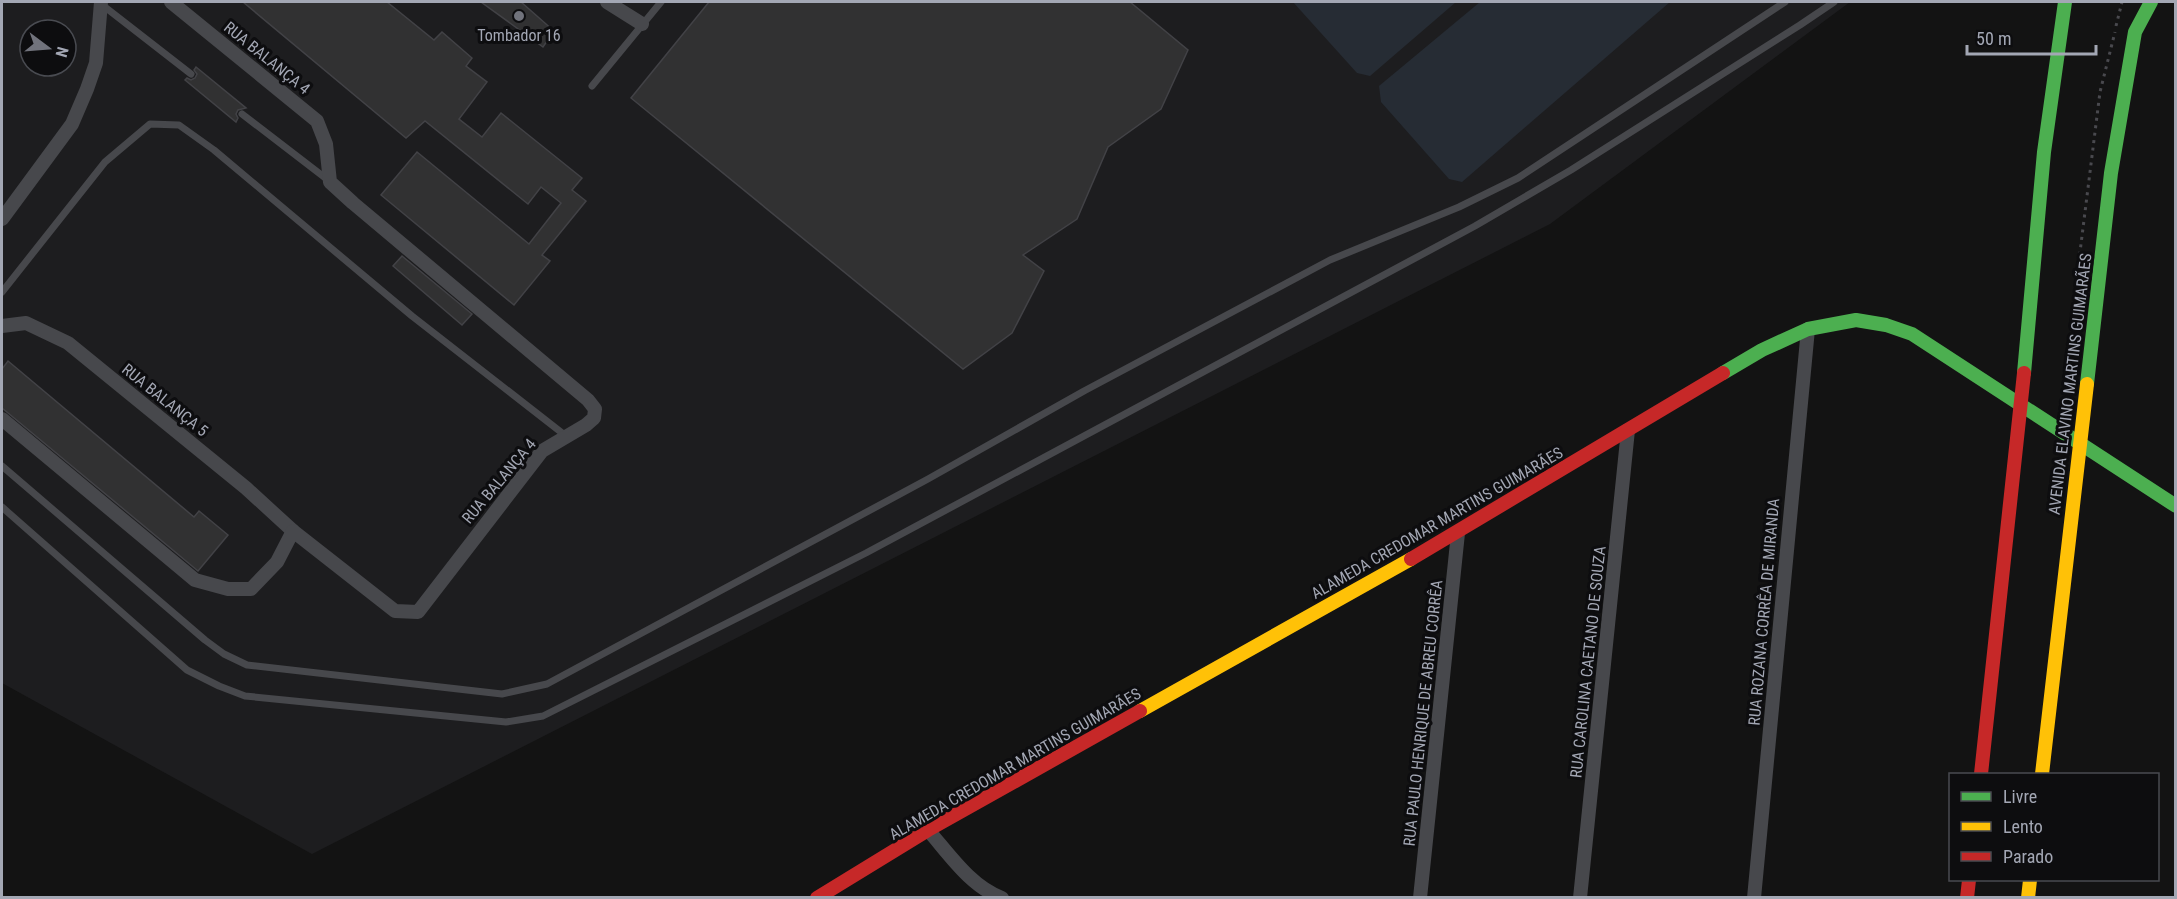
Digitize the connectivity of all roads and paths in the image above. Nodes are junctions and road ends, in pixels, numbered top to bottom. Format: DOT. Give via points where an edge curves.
graph roads {
  1 [pos="171,2"];
  2 [pos="607,2"];
  3 [pos="661,2"];
  4 [pos="1785,2"];
  5 [pos="1834,2"];
  6 [pos="2065,2"];
  7 [pos="2151,2"];
  8 [pos="101,3"];
  9 [pos="642,24"];
  10 [pos="191,74"];
  11 [pos="592,86"];
  12 [pos="242,114"];
  13 [pos="330,182"];
  14 [pos="2,219"];
  15 [pos="2,292"];
  16 [pos="2,326"];
  17 [pos="1808,329"];
  18 [pos="2021,404"];
  19 [pos="2,419"];
  20 [pos="1628,430"];
  21 [pos="566,436"];
  22 [pos="2079,442"];
  23 [pos="2,466"];
  24 [pos="2175,506"];
  25 [pos="2,507"];
  26 [pos="293,531"];
  27 [pos="1458,533"];
  28 [pos="1981,773"];
  29 [pos="2042,773"];
  30 [pos="928,830"];
  31 [pos="1970,881"];
  32 [pos="2030,881"];
  33 [pos="817,897"];
  34 [pos="1002,897"];
  35 [pos="1420,897"];
  36 [pos="1580,897"];
  37 [pos="1754,897"];
  38 [pos="1968,897"];
  39 [pos="2028,897"];
  1 -- 13 [label="street, RUA BALANÇA 4" via="317,121 326,144"];
  2 -- 9 [label="street"];
  3 -- 9 [label="lane"];
  4 -- 23 [label="lane" via="1518,178 1330,260 547,684 502,694 248,665 205,640"];
  5 -- 25 [label="lane" via="1571,170 1475,226 866,553 543,716 506,722 245,696 219,686 187,670"];
  6 -- 18 [label="street" via="2052,70"];
  7 -- 22 [label="street, AVENIDA ELAVINO MARTINS GUIMARÃES" via="2135,32 2111,173"];
  8 -- 10 [label="lane"];
  8 -- 14 [label="street" via="96,63 72,124"];
  9 -- 11 [label="lane"];
  12 -- 13 [label="lane"];
  13 -- 21 [label="street, RUA BALANÇA 4" via="588,400 595,408 594,418"];
  15 -- 21 [label="lane" via="105,162 150,124 179,125"];
  16 -- 26 [label="street, RUA BALANÇA 5" via="26,322 68,343"];
  17 -- 18 [label="street, ALAMEDA CREDOMAR MARTINS GUIMARÃES" via="1856,320 1912,334"];
  17 -- 20 [label="street, ALAMEDA CREDOMAR MARTINS GUIMARÃES" via="1762,350"];
  17 -- 37 [label="street, RUA ROZANA CORRÊA DE MIRANDA"];
  18 -- 22 [label="street, ALAMEDA CREDOMAR MARTINS GUIMARÃES"];
  18 -- 28 [label="street"];
  19 -- 26 [label="street" via="195,580 228,589 251,589 278,562"];
  20 -- 27 [label="street, ALAMEDA CREDOMAR MARTINS GUIMARÃES"];
  20 -- 36 [label="street, RUA CAROLINA CAETANO DE SOUZA"];
  21 -- 26 [label="street, RUA BALANÇA 4" via="542,452 418,612 395,611"];
  22 -- 24 [label="street, ALAMEDA CREDOMAR MARTINS GUIMARÃES"];
  22 -- 29 [label="street, AVENIDA ELAVINO MARTINS GUIMARÃES"];
  27 -- 30 [label="street, ALAMEDA CREDOMAR MARTINS GUIMARÃES"];
  27 -- 35 [label="street, RUA PAULO HENRIQUE DE ABREU CORRÊA"];
  30 -- 33 [label="street, ALAMEDA CREDOMAR MARTINS GUIMARÃES"];
  30 -- 34 [label="street" via="961,868 990,893"];
  31 -- 38 [label="street"];
  32 -- 39 [label="street"];
}
